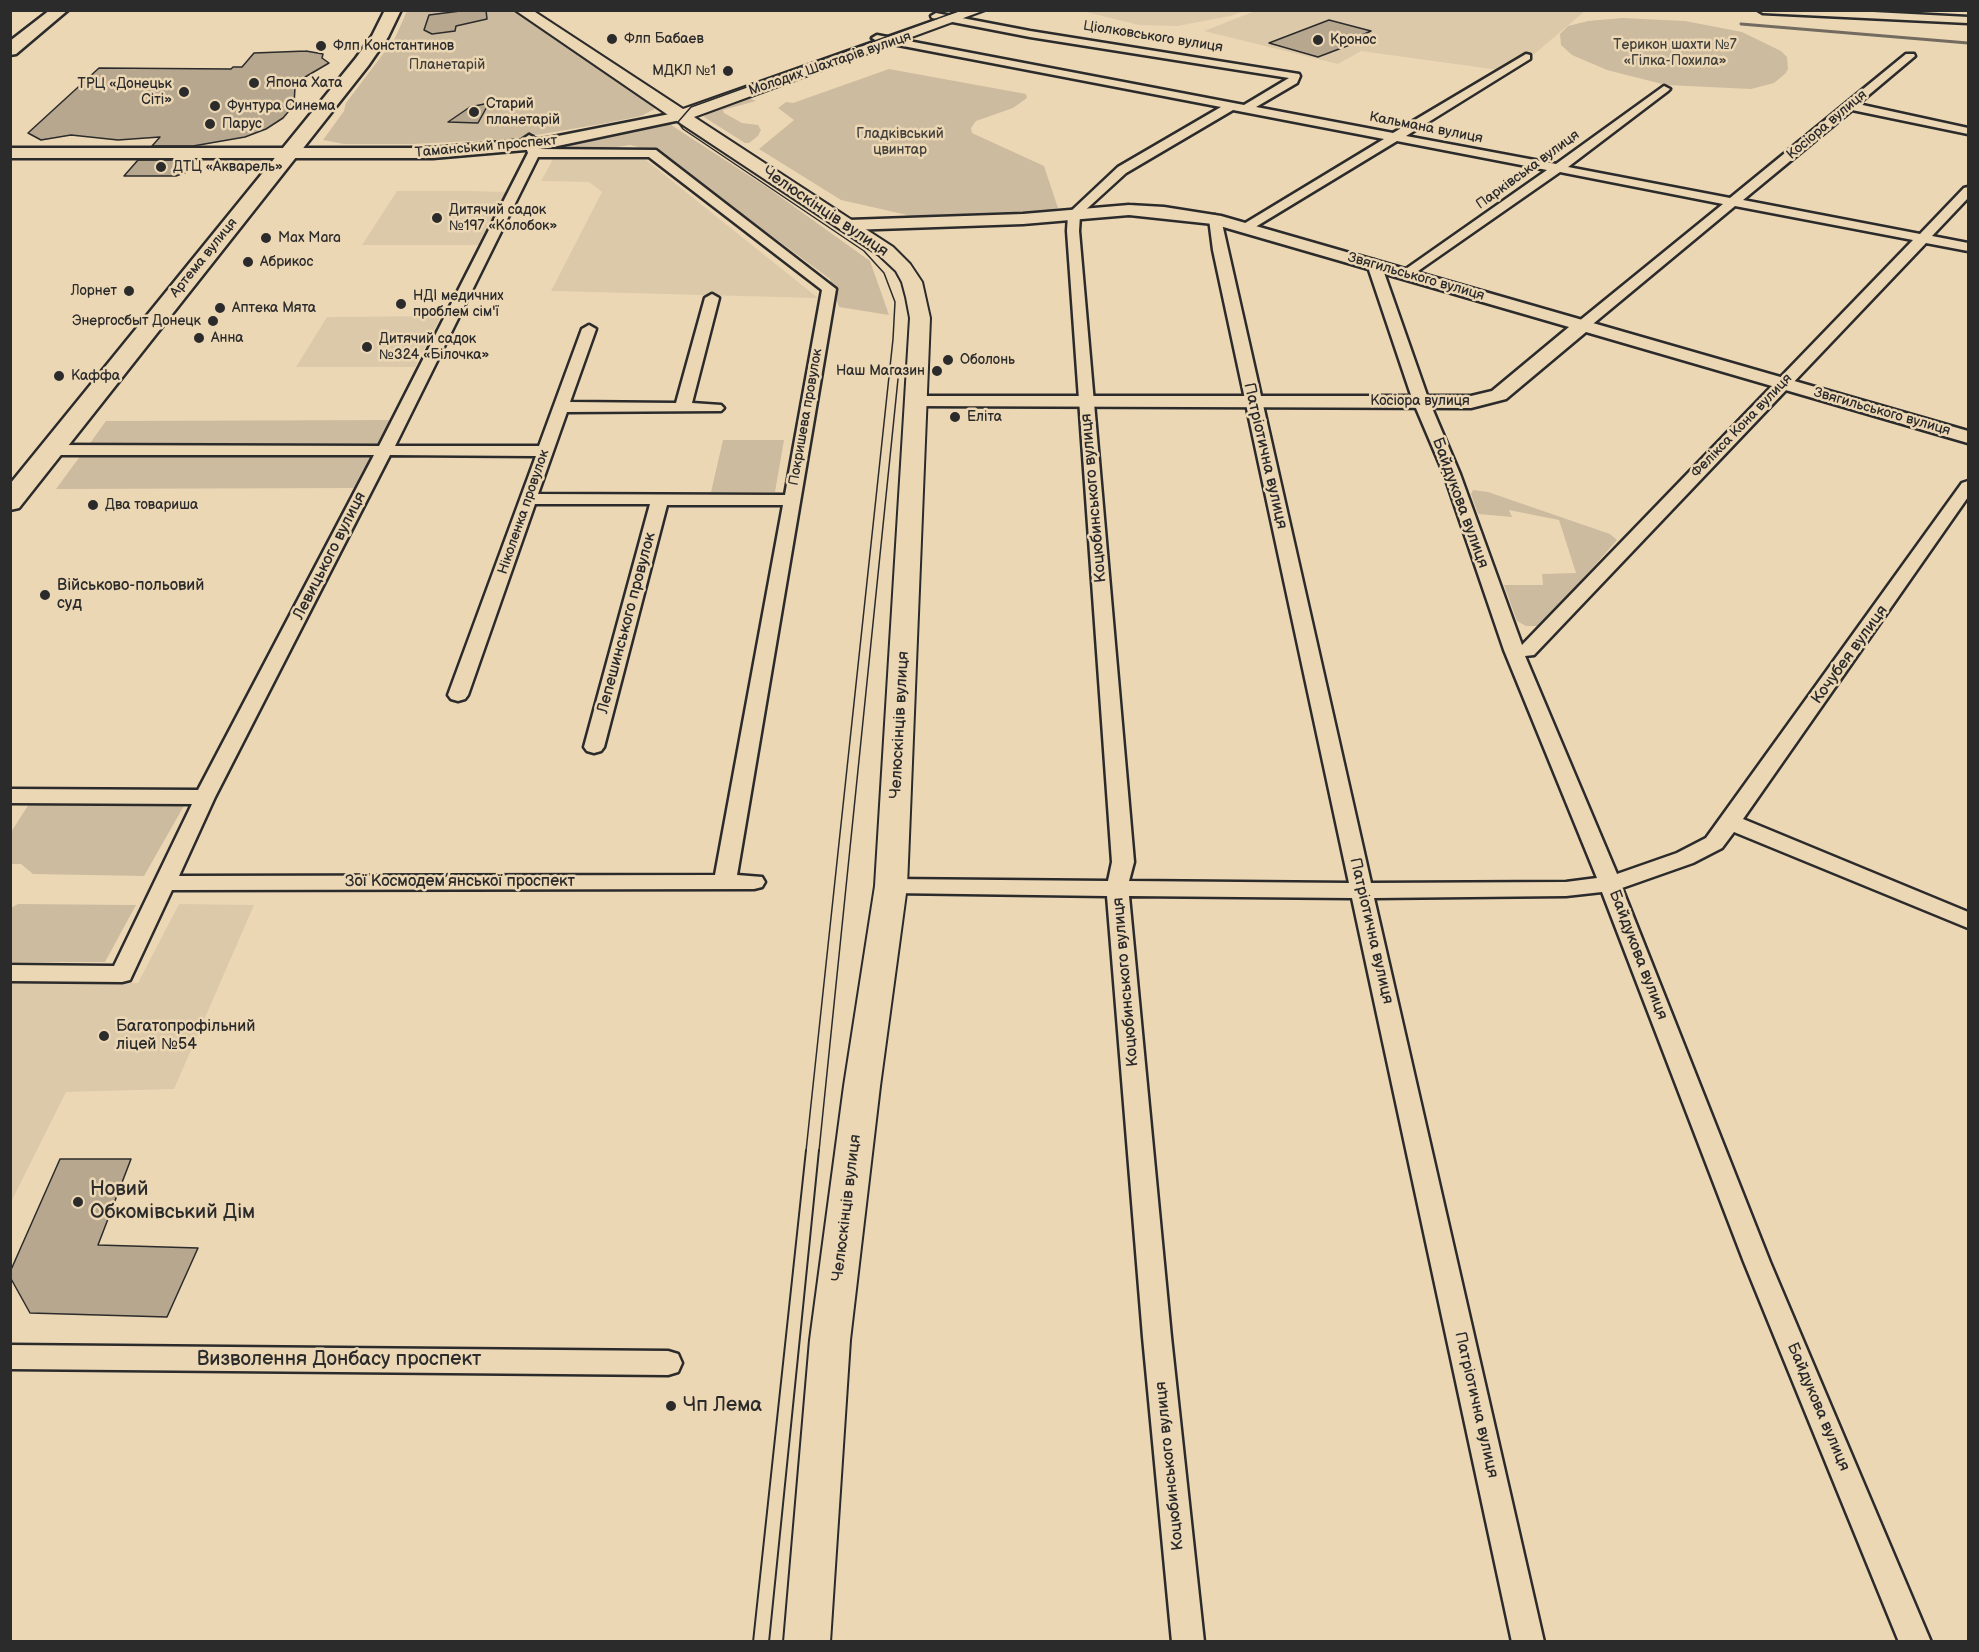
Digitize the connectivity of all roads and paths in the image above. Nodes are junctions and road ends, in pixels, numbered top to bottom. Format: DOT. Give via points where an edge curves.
graph roads {
  1 [pos="60,10"];
  2 [pos="393,10"];
  3 [pos="522,10"];
  4 [pos="978,10"];
  5 [pos="1763,10"];
  6 [pos="946,16"];
  7 [pos="1968,20"];
  8 [pos="877,38"];
  9 [pos="893,42"];
  10 [pos="10,50"];
  11 [pos="1910,56"];
  12 [pos="1526,57"];
  13 [pos="1664,89"];
  14 [pos="1231,106"];
  15 [pos="1850,106"];
  16 [pos="1245,109"];
  17 [pos="676,113"];
  18 [pos="1968,131"];
  19 [pos="1397,138"];
  20 [pos="532,146"];
  21 [pos="10,153"];
  22 [pos="290,153"];
  23 [pos="1557,169"];
  24 [pos="1968,191"];
  25 [pos="1733,202"];
  26 [pos="1074,214"];
  27 [pos="1215,219"];
  28 [pos="849,225"];
  29 [pos="1247,228"];
  30 [pos="1922,238"];
  31 [pos="1968,247"];
  32 [pos="1374,264"];
  33 [pos="1408,274"];
  34 [pos="712,298"];
  35 [pos="1583,325"];
  36 [pos="589,329"];
  37 [pos="1783,383"];
  38 [pos="1253,400"];
  39 [pos="1421,401"];
  40 [pos="916,402"];
  41 [pos="1087,402"];
  42 [pos="562,407"];
  43 [pos="683,408"];
  44 [pos="716,408"];
  45 [pos="1968,437"];
  46 [pos="53,450"];
  47 [pos="385,450"];
  48 [pos="545,451"];
  49 [pos="1968,486"];
  50 [pos="529,499"];
  51 [pos="660,499"];
  52 [pos="791,500"];
  53 [pos="10,502"];
  54 [pos="1513,650"];
  55 [pos="458,696"];
  56 [pos="594,747"];
  57 [pos="10,796"];
  58 [pos="205,797"];
  59 [pos="1730,822"];
  60 [pos="725,882"];
  61 [pos="754,882"];
  62 [pos="165,883"];
  63 [pos="1610,884"];
  64 [pos="891,886"];
  65 [pos="1118,888"];
  66 [pos="1362,891"];
  67 [pos="1968,920"];
  68 [pos="10,973"];
  69 [pos="10,1357"];
  70 [pos="668,1363"];
  71 [pos="807,1641"];
  72 [pos="1188,1641"];
  73 [pos="1528,1641"];
  74 [pos="1915,1641"];
  1 -- 10 [label="main road"];
  2 -- 22 [label="main road, Артема вулиця" via="374,47"];
  3 -- 17 [label="main road, Челюскінців вулиця"];
  4 -- 6 [label="main road, Молодих Шахтарів вулиця"];
  5 -- 7 [label="street"];
  6 -- 8 [label="main road, Молодих Шахтарів вулиця"];
  6 -- 9 [label="main road, Молодих Шахтарів вулиця"];
  6 -- 16 [label="street, Ціолковського вулиця" via="1295,76 1293,81"];
  8 -- 9 [label="street, Кальмана вулиця"];
  8 -- 17 [label="main road, Молодих Шахтарів вулиця"];
  9 -- 14 [label="street, Кальмана вулиця"];
  9 -- 17 [label="main road, Молодих Шахтарів вулиця"];
  11 -- 15 [label="street, Косіора вулиця"];
  12 -- 19 [label="street"];
  13 -- 23 [label="street, Парківська вулиця"];
  14 -- 16 [label="street, Кальмана вулиця"];
  14 -- 26 [label="street" via="1122,170"];
  15 -- 18 [label="street"];
  15 -- 25 [label="street, Косіора вулиця"];
  16 -- 19 [label="street, Кальмана вулиця"];
  17 -- 20 [label="street, Таманський проспект" via="610,125"];
  17 -- 28 [label="main road, Челюскінців вулиця"];
  19 -- 23 [label="street, Кальмана вулиця"];
  19 -- 29 [label="street"];
  20 -- 22 [label="street, Таманський проспект" via="433,153"];
  20 -- 47 [label="street, Левицького вулиця"];
  20 -- 52 [label="street, Покришева провулок" via="652,153 828,289"];
  21 -- 22 [label="street, Таманський проспект"];
  22 -- 46 [label="main road, Артема вулиця"];
  23 -- 25 [label="street, Кальмана вулиця"];
  23 -- 33 [label="street, Парківська вулиця"];
  24 -- 30 [label="street, Фелікса Кона вулиця"];
  25 -- 30 [label="street, Кальмана вулиця"];
  25 -- 35 [label="street, Косіора вулиця"];
  26 -- 27 [label="street, Звягильського вулиця" via="1130,210"];
  26 -- 28 [label="street, Звягильського вулиця"];
  26 -- 41 [label="street, Коцюбинського вулиця" via="1072,231"];
  27 -- 29 [label="street, Звягильського вулиця"];
  27 -- 38 [label="street, Патріотична вулиця"];
  28 -- 40 [label="main road, Челюскінців вулиця" via="886,251 912,282 920,318"];
  29 -- 32 [label="street, Звягильського вулиця"];
  30 -- 31 [label="street, Кальмана вулиця"];
  30 -- 37 [label="street, Фелікса Кона вулиця"];
  32 -- 33 [label="street, Звягильського вулиця"];
  32 -- 39 [label="street, Байдукова вулиця"];
  33 -- 35 [label="street, Звягильського вулиця"];
  34 -- 43 [label="street"];
  35 -- 37 [label="street, Звягильського вулиця"];
  35 -- 39 [label="street, Косіора вулиця" via="1499,395 1471,402"];
  36 -- 42 [label="street, Ніколенка провулок"];
  37 -- 45 [label="street, Звягильського вулиця"];
  37 -- 54 [label="street, Фелікса Кона вулиця" via="1527,651"];
  38 -- 39 [label="street, Косіора вулиця"];
  38 -- 41 [label="street, Косіора вулиця"];
  38 -- 66 [label="street, Патріотична вулиця"];
  39 -- 54 [label="street, Байдукова вулиця" via="1452,474"];
  40 -- 41 [label="street, Косіора вулиця"];
  40 -- 64 [label="main road, Челюскінців вулиця"];
  41 -- 65 [label="street, Коцюбинського вулиця" via="1124,862"];
  42 -- 43 [label="street"];
  42 -- 48 [label="street, Ніколенка провулок"];
  43 -- 44 [label="street"];
  46 -- 47 [label="street"];
  46 -- 53 [label="main road, Артема вулиця"];
  47 -- 48 [label="street"];
  47 -- 58 [label="street, Левицького вулиця"];
  48 -- 50 [label="street, Ніколенка провулок"];
  49 -- 59 [label="street, Кочубея вулиця"];
  50 -- 51 [label="street"];
  50 -- 55 [label="street, Ніколенка провулок"];
  51 -- 52 [label="street"];
  51 -- 56 [label="street, Лепешинського провулок"];
  52 -- 60 [label="street, Покришева провулок"];
  54 -- 63 [label="street, Байдукова вулиця"];
  57 -- 58 [label="street"];
  58 -- 62 [label="street, Левицького вулиця"];
  59 -- 63 [label="street" via="1714,843 1685,858"];
  59 -- 67 [label="street"];
  60 -- 61 [label="street, Зої Космодем’янської проспект"];
  60 -- 62 [label="street, Зої Космодем’янської проспект"];
  62 -- 68 [label="street, Левицького вулиця" via="122,974"];
  63 -- 66 [label="street" via="1566,889"];
  63 -- 74 [label="street, Байдукова вулиця" via="1757,1262"];
  64 -- 65 [label="street"];
  64 -- 71 [label="main road, Челюскінців вулиця" via="830,1340"];
  65 -- 66 [label="street"];
  65 -- 72 [label="street, Коцюбинського вулиця"];
  66 -- 73 [label="street, Патріотична вулиця"];
  69 -- 70 [label="street, Визволення Донбасу проспект"];
}
